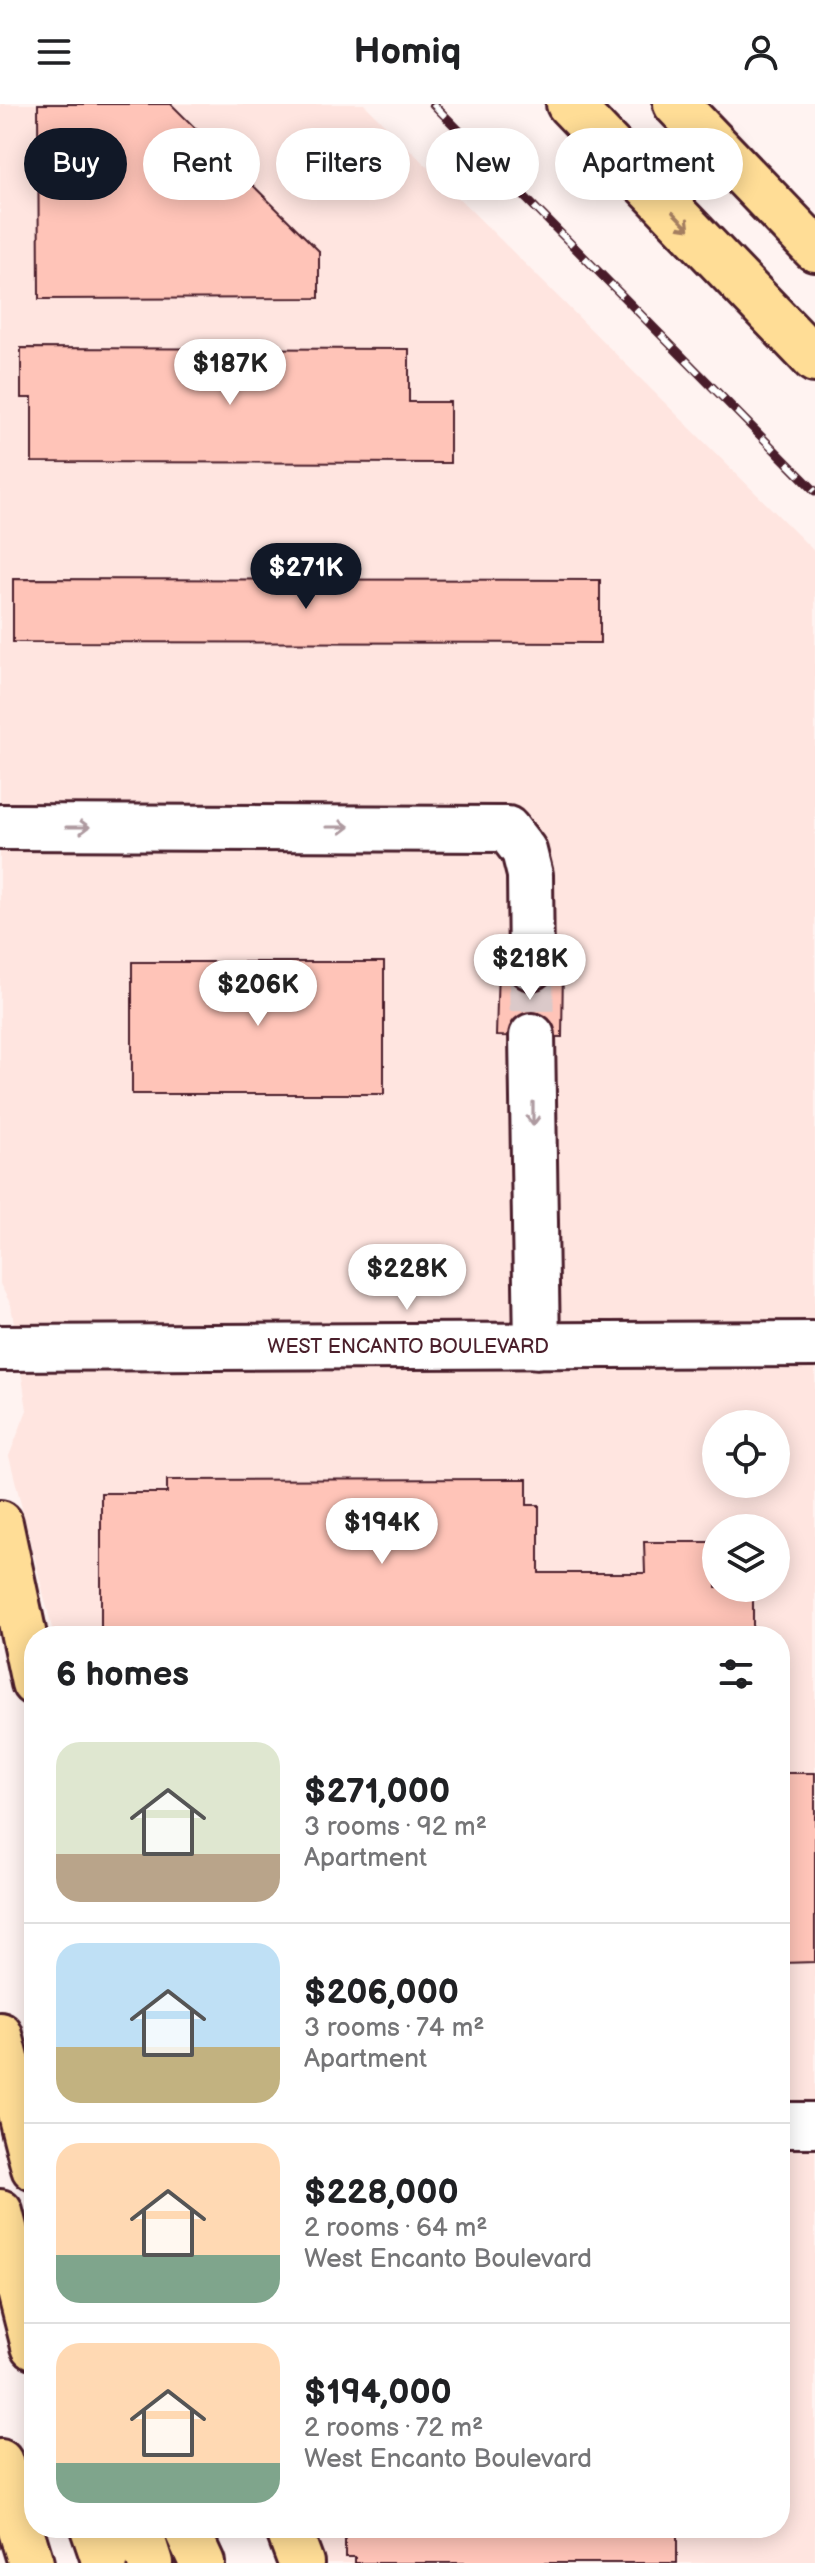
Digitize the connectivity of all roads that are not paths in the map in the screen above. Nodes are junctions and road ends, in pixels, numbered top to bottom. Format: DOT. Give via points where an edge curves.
graph roads {
  1 [pos="569,104"];
  2 [pos="676,104"];
  3 [pos="815,249"];
  4 [pos="815,360"];
  5 [pos="0,827"];
  6 [pos="531,967"];
  7 [pos="532,1036"];
  8 [pos="815,1344"];
  9 [pos="537,1346"];
  10 [pos="0,1348"];
  11 [pos="0,1523"];
  12 [pos="24,1636"];
  13 [pos="0,2035"];
  14 [pos="790,2125"];
  15 [pos="815,2125"];
  16 [pos="24,2129"];
  17 [pos="0,2212"];
  18 [pos="24,2307"];
  19 [pos="0,2462"];
  20 [pos="96,2538"];
  21 [pos="142,2538"];
  22 [pos="191,2538"];
  23 [pos="292,2538"];
  24 [pos="31,2563"];
  25 [pos="105,2563"];
  26 [pos="150,2563"];
  27 [pos="202,2563"];
  28 [pos="301,2563"];
  1 -- 4 [label="main road, one-way"];
  2 -- 3 [label="main road"];
  5 -- 6 [label="street, one-way" via="507,829 524,851 530,875"];
  7 -- 9 [label="street, one-way"];
  8 -- 9 [label="street, WEST ENCANTO BOULEVARD"];
  9 -- 10 [label="street, WEST ENCANTO BOULEVARD"];
  11 -- 12 [label="main road"];
  13 -- 16 [label="main road"];
  14 -- 15 [label="street"];
  17 -- 18 [label="main road"];
  19 -- 24 [label="main road"];
  20 -- 25 [label="main road"];
  21 -- 26 [label="main road"];
  22 -- 27 [label="main road"];
  23 -- 28 [label="main road"];
}
